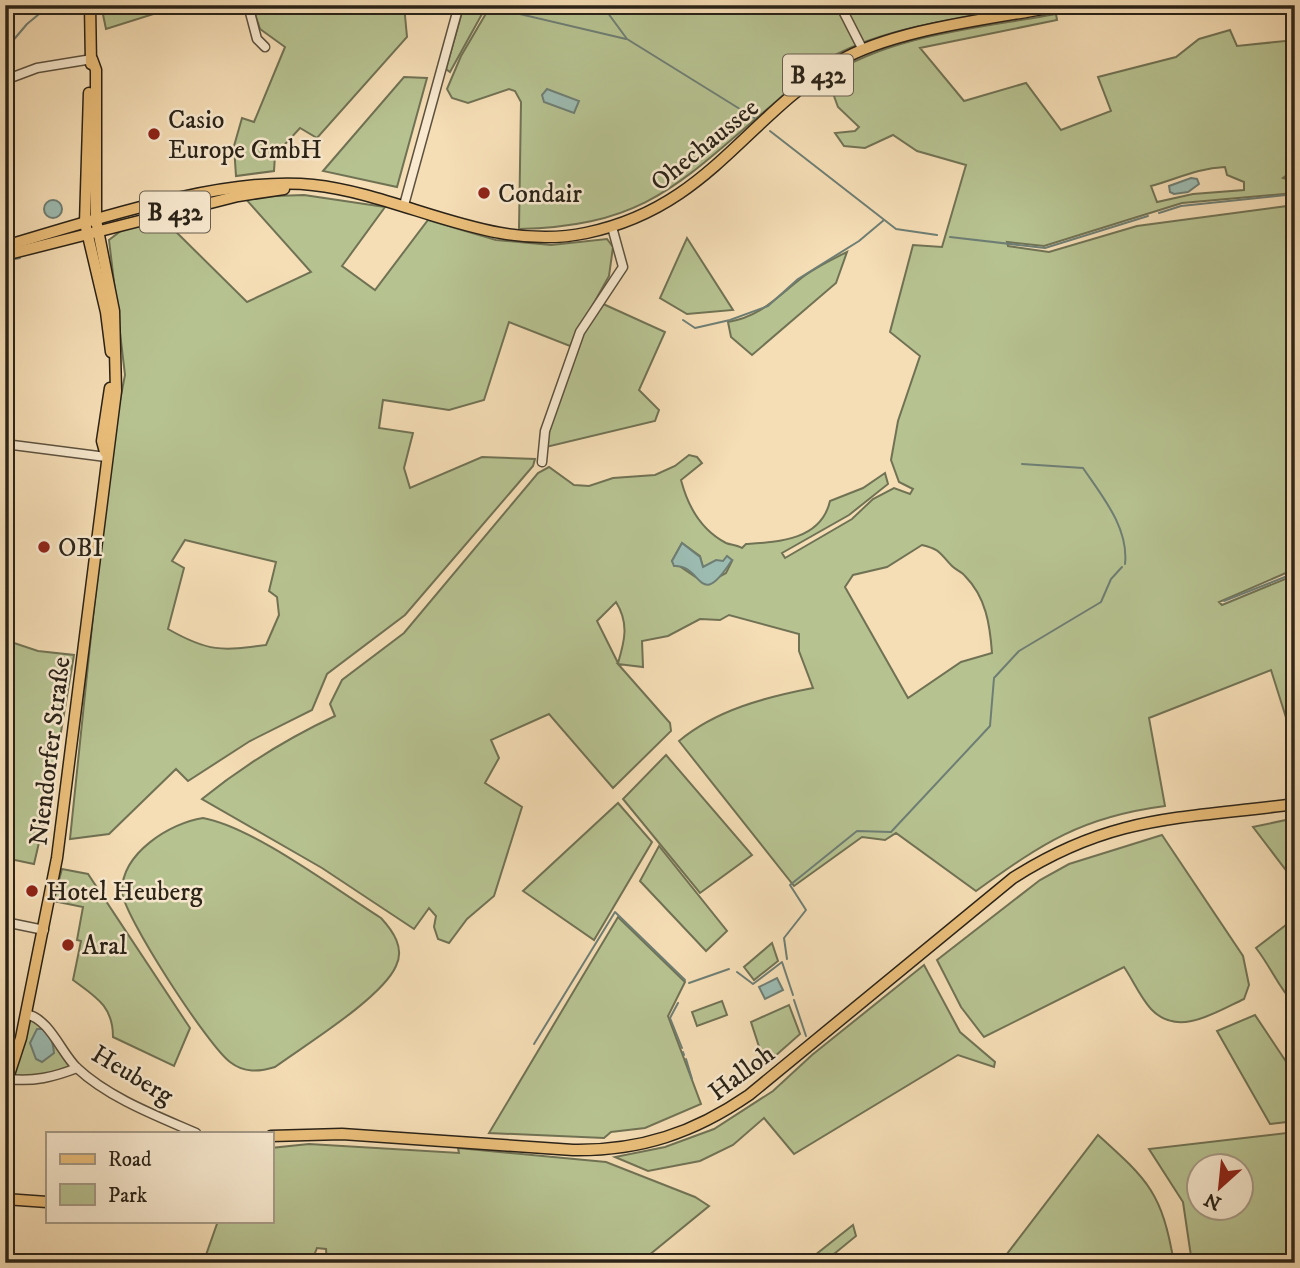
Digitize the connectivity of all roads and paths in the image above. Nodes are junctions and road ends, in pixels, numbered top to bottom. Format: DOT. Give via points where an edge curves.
graph roads {
  1 [pos="90,5"];
  2 [pos="248,5"];
  3 [pos="459,5"];
  4 [pos="840,5"];
  5 [pos="1065,5"];
  6 [pos="265,47"];
  7 [pos="863,50"];
  8 [pos="92,59"];
  9 [pos="5,80"];
  10 [pos="404,205"];
  11 [pos="612,226"];
  12 [pos="91,227"];
  13 [pos="5,246"];
  14 [pos="5,255"];
  15 [pos="5,444"];
  16 [pos="106,457"];
  17 [pos="542,463"];
  18 [pos="1295,804"];
  19 [pos="5,922"];
  20 [pos="44,930"];
  21 [pos="26,1014"];
  22 [pos="77,1068"];
  23 [pos="7,1083"];
  24 [pos="194,1132"];
  25 [pos="273,1136"];
  26 [pos="5,1199"];
  27 [pos="46,1202"];
  1 -- 8 [label="main road, Niendorfer Straße"];
  2 -- 6 [label="street" via="257,40"];
  3 -- 10 [label="street"];
  4 -- 7 [label="street"];
  5 -- 7 [label="main road, Ohechaussee / B 432" via="917,34"];
  7 -- 11 [label="main road, Ohechaussee / B 432" via="819,75 679,197 640,218"];
  8 -- 9 [label="street" via="37,68"];
  8 -- 12 [label="main road, Niendorfer Straße" via="96,70"];
  10 -- 11 [label="main road, Ohechaussee / B 432" via="493,234 543,239"];
  10 -- 12 [label="main road, Ohechaussee / B 432" via="357,191 313,185"];
  11 -- 17 [label="street" via="623,267 580,332 545,431"];
  12 -- 13 [label="main road, Ohechaussee / B 432"];
  12 -- 14 [label="main road, Ohechaussee / B 432"];
  12 -- 16 [label="main road, Niendorfer Straße" via="116,334 116,391"];
  15 -- 16 [label="street"];
  16 -- 20 [label="main road, Niendorfer Straße" via="69,768"];
  18 -- 25 [label="main road, Halloh" via="1123,826 1082,840 1025,870 749,1095 699,1126 659,1142 573,1150 330,1134"];
  19 -- 20 [label="street"];
  20 -- 21 [label="main road, Niendorfer Straße"];
  21 -- 22 [label="street, Heuberg" via="40,1022"];
  21 -- 23 [label="main road, Niendorfer Straße"];
  22 -- 23 [label="street" via="57,1076"];
  22 -- 24 [label="street, Heuberg" via="104,1088"];
  26 -- 27 [label="main road"];
}
